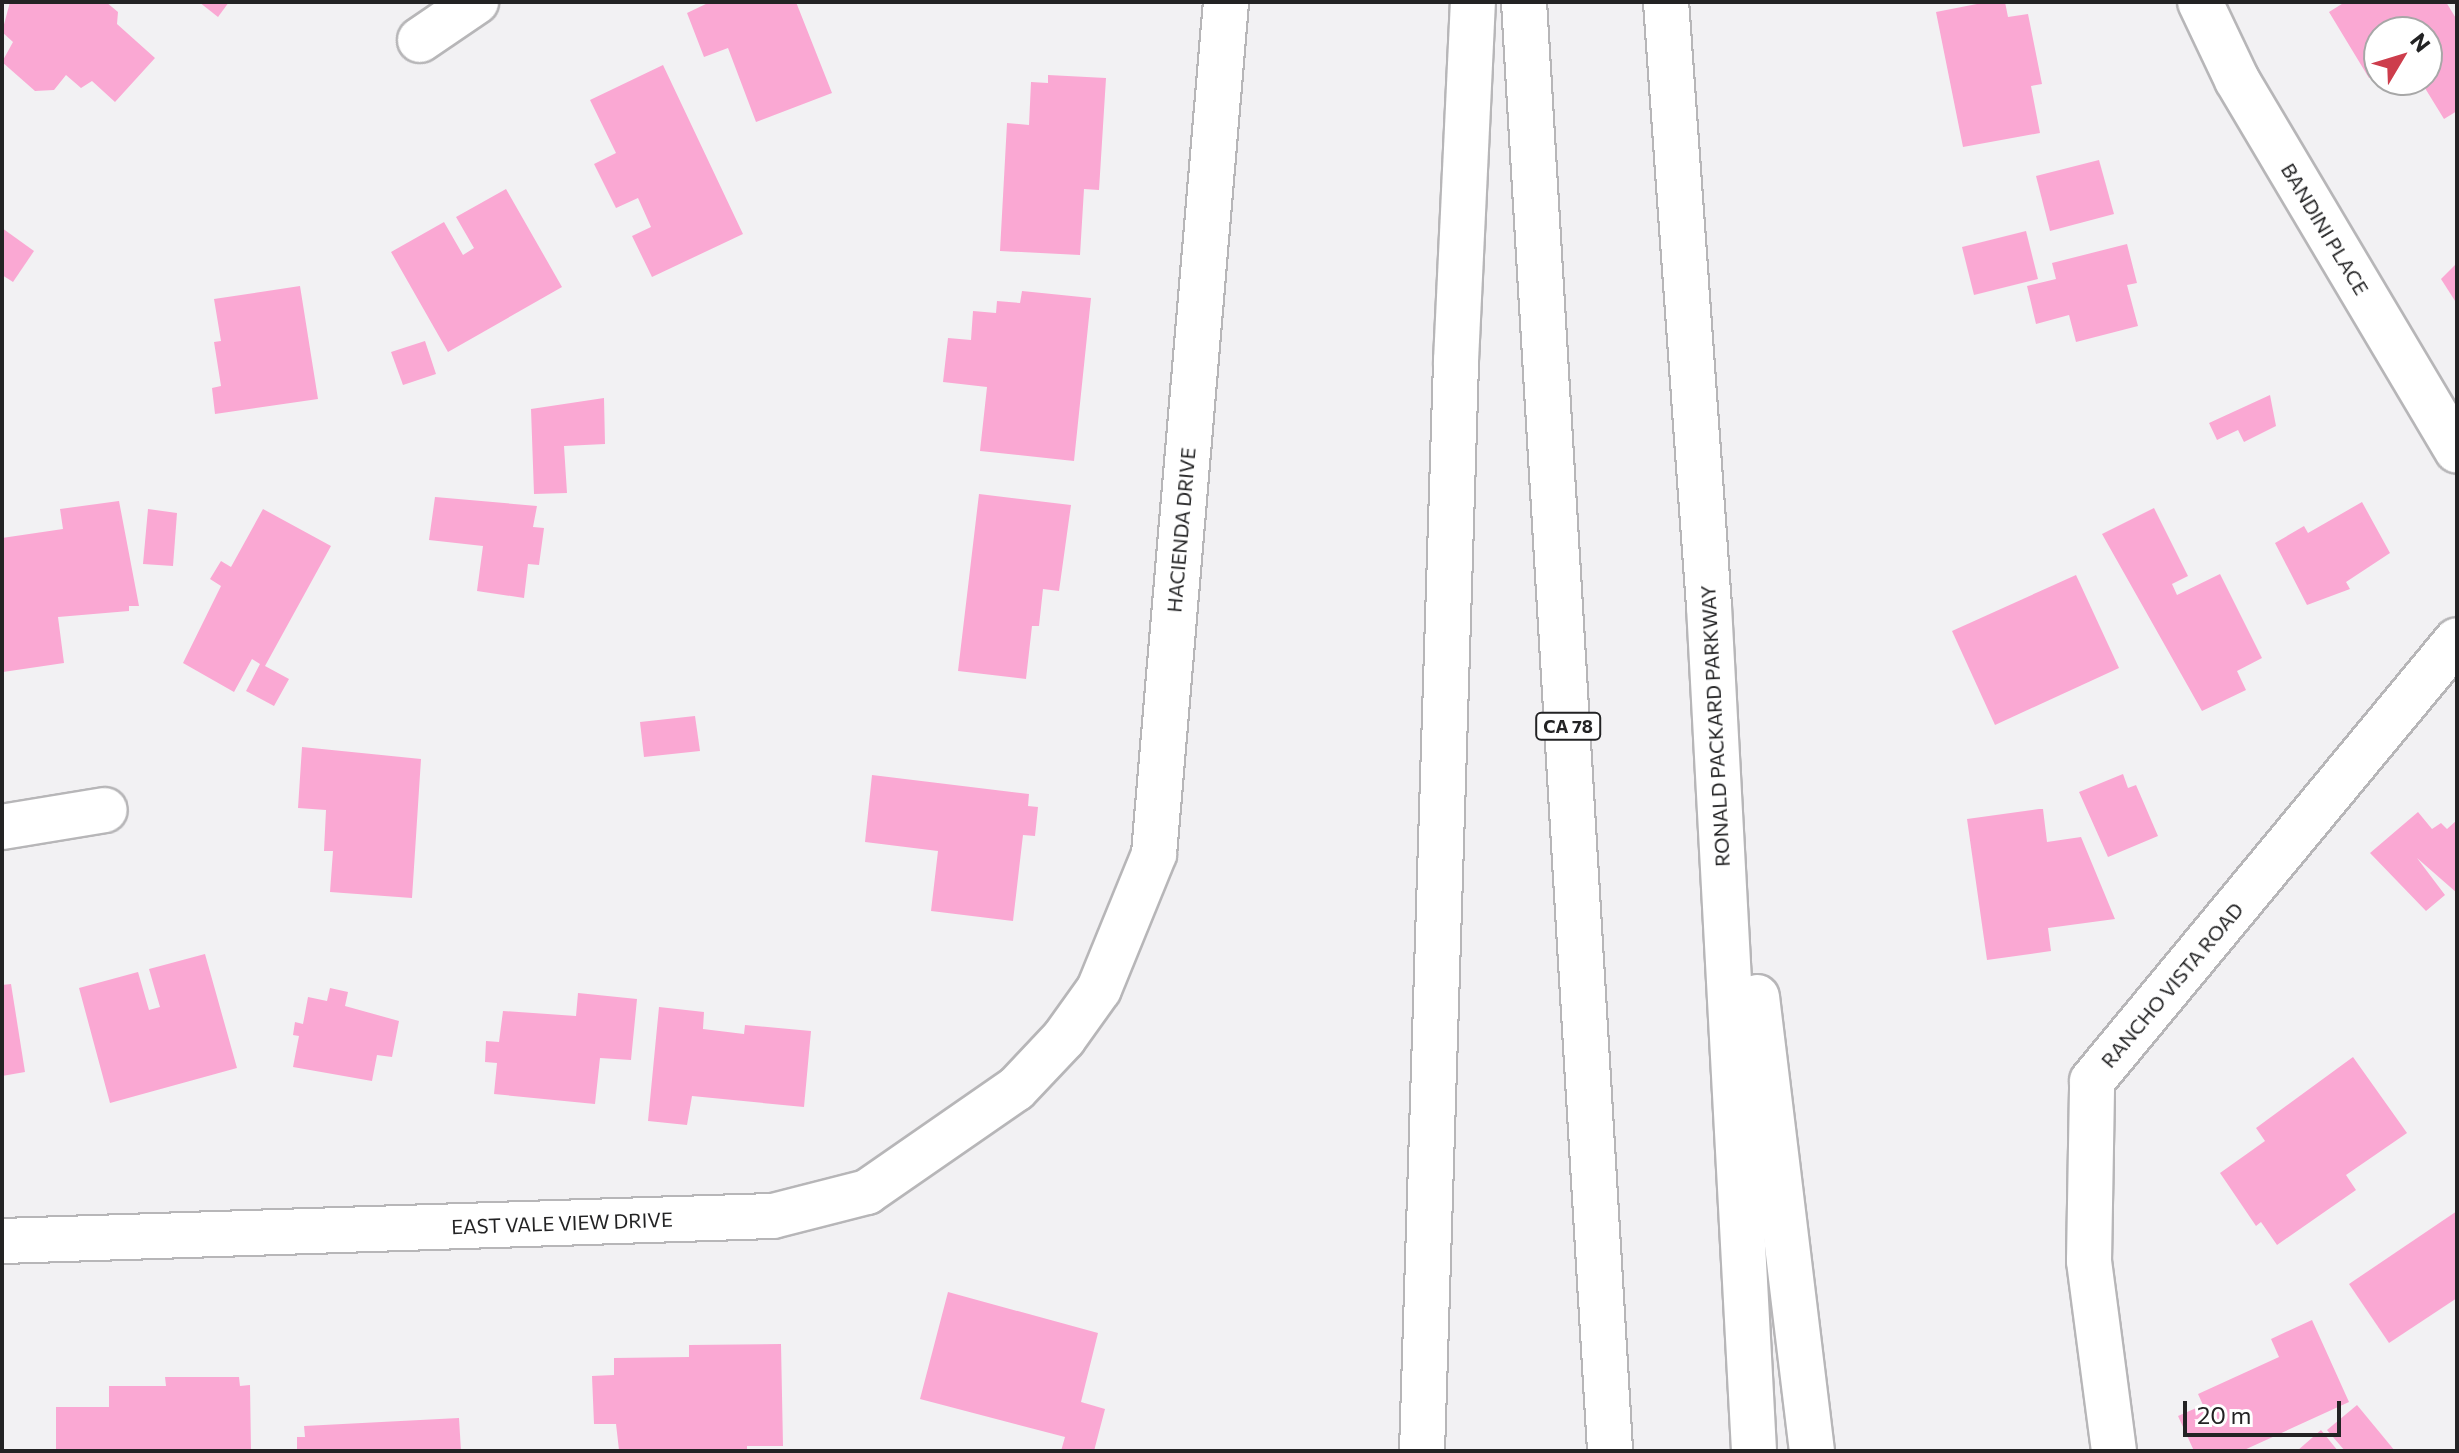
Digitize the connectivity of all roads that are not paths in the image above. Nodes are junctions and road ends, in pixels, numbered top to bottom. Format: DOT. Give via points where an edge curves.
graph roads {
  1 [pos="476,2"];
  2 [pos="1226,2"];
  3 [pos="1473,2"];
  4 [pos="1524,2"];
  5 [pos="1666,2"];
  6 [pos="2200,2"];
  7 [pos="420,40"];
  8 [pos="2457,451"];
  9 [pos="1709,606"];
  10 [pos="2457,640"];
  11 [pos="105,810"];
  12 [pos="2,827"];
  13 [pos="1064,1038"];
  14 [pos="2,1241"];
  15 [pos="1422,1451"];
  16 [pos="1610,1451"];
  17 [pos="1754,1451"];
  18 [pos="1812,1451"];
  19 [pos="2114,1451"];
  1 -- 7 [label="main road"];
  2 -- 13 [label="main road, HACIENDA DRIVE" via="1154,854 1099,989"];
  3 -- 15 [label="main road" via="1456,361"];
  4 -- 16 [label="main road, CA 78"];
  5 -- 9 [label="main road, RONALD PACKARD PARKWAY"];
  6 -- 8 [label="main road, BANDINI PLACE" via="2237,80"];
  9 -- 17 [label="main road, RONALD PACKARD PARKWAY"];
  9 -- 18 [label="main road"];
  10 -- 19 [label="main road, RANCHO VISTA ROAD" via="2092,1081 2089,1261"];
  11 -- 12 [label="main road"];
  13 -- 14 [label="main road, EAST VALE VIEW DRIVE" via="1016,1089 867,1192 773,1216"];
}
